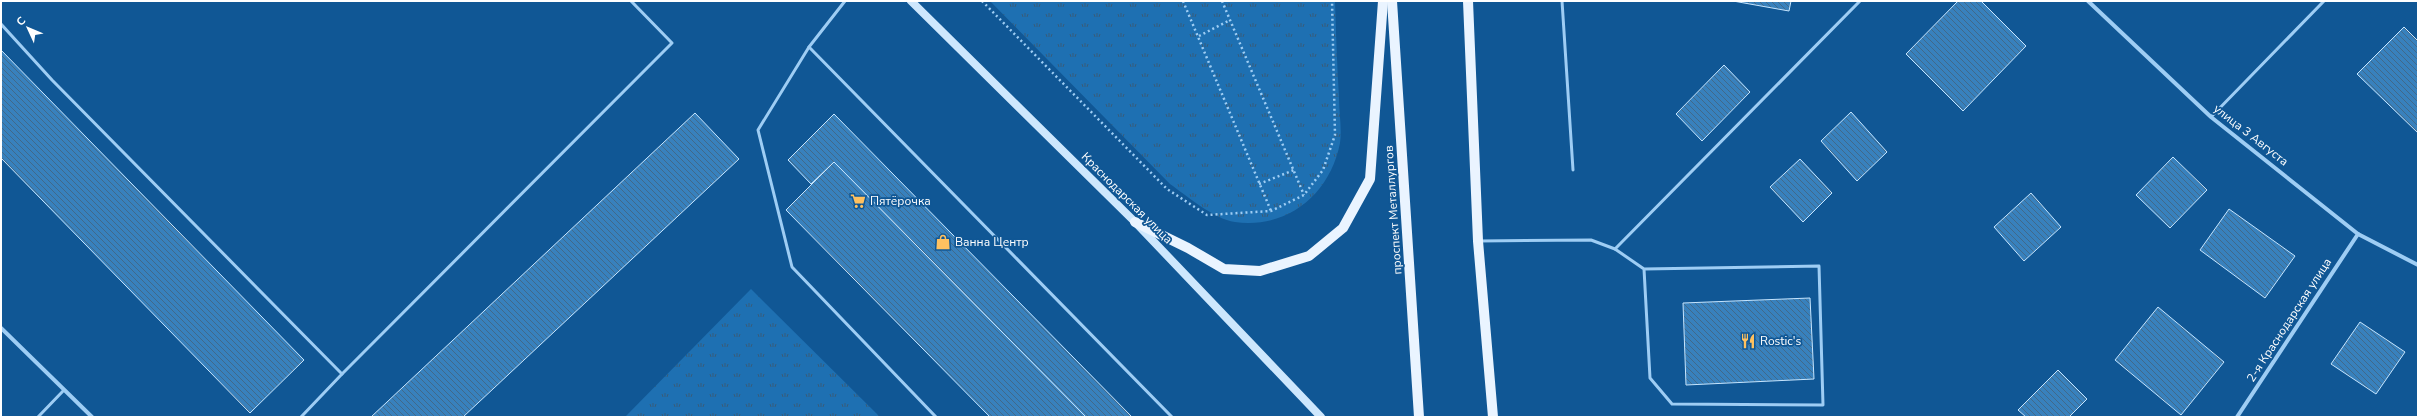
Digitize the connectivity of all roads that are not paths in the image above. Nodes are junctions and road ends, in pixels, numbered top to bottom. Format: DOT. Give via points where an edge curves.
graph roads {
  1 [pos="631,1"];
  2 [pos="845,1"];
  3 [pos="911,1"];
  4 [pos="1383,1"];
  5 [pos="1392,1"];
  6 [pos="1468,1"];
  7 [pos="1562,1"];
  8 [pos="1860,1"];
  9 [pos="2088,1"];
  10 [pos="2324,1"];
  11 [pos="1,24"];
  12 [pos="809,47"];
  13 [pos="2211,117"];
  14 [pos="1573,170"];
  15 [pos="1135,222"];
  16 [pos="2358,234"];
  17 [pos="1478,242"];
  18 [pos="1615,249"];
  19 [pos="2418,265"];
  20 [pos="1644,269"];
  21 [pos="1,328"];
  22 [pos="342,374"];
  23 [pos="64,390"];
  24 [pos="38,417"];
  25 [pos="92,417"];
  26 [pos="301,417"];
  27 [pos="936,417"];
  28 [pos="1172,417"];
  29 [pos="1321,417"];
  30 [pos="1420,417"];
  31 [pos="1493,417"];
  32 [pos="2237,417"];
  1 -- 22 [label="lane" via="672,43"];
  2 -- 12 [label="lane"];
  3 -- 15 [label="main road, Краснодарская улица"];
  4 -- 15 [label="main road" via="1370,179 1343,228 1309,256 1260,271 1224,269"];
  5 -- 30 [label="main road, проспект Металлургов"];
  6 -- 17 [label="main road"];
  7 -- 14 [label="lane"];
  8 -- 18 [label="lane"];
  9 -- 13 [label="street, улица 3 Августа"];
  10 -- 13 [label="lane"];
  11 -- 22 [label="lane" via="52,80"];
  12 -- 27 [label="lane" via="758,130 792,267"];
  12 -- 28 [label="lane"];
  13 -- 16 [label="street, улица 3 Августа"];
  15 -- 29 [label="main road, Краснодарская улица"];
  16 -- 19 [label="street, улица 3 Августа"];
  16 -- 32 [label="street, 2-я Краснодарская улица"];
  17 -- 18 [label="lane" via="1591,240"];
  17 -- 31 [label="main road"];
  18 -- 20 [label="lane"];
  20 -- 20 [label="lane" via="1650,378 1672,404 1823,405 1819,266"];
  21 -- 23 [label="street"];
  22 -- 26 [label="lane"];
  23 -- 24 [label="lane"];
  23 -- 25 [label="street"];
}
